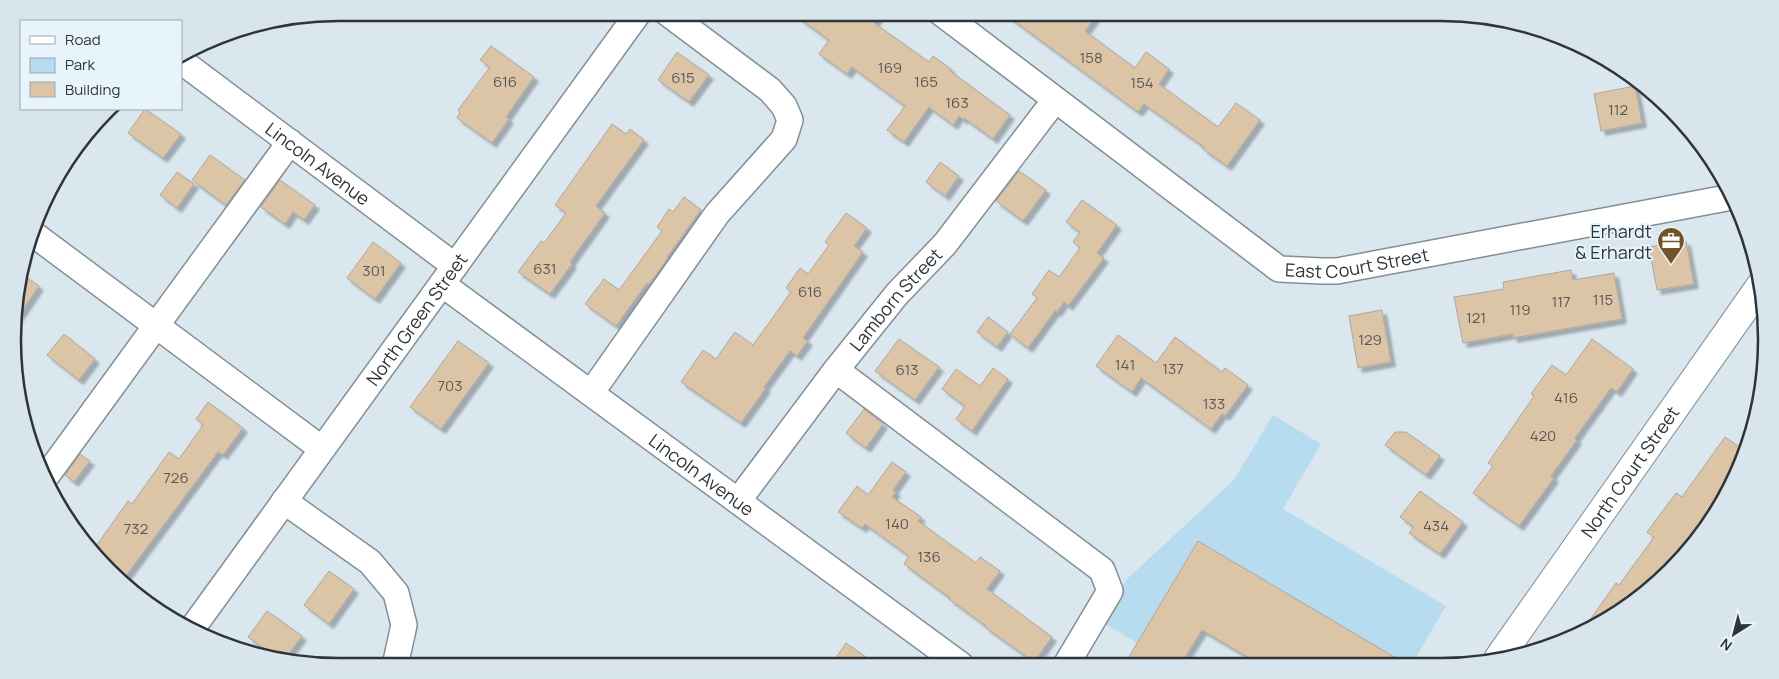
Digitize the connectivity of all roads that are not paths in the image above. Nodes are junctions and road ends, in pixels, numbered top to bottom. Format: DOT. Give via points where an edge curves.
graph roads {
  1 [pos="632,21"];
  2 [pos="678,21"];
  3 [pos="952,21"];
  4 [pos="183,62"];
  5 [pos="1055,100"];
  6 [pos="290,142"];
  7 [pos="1725,198"];
  8 [pos="38,237"];
  9 [pos="449,275"];
  10 [pos="1754,294"];
  11 [pos="156,326"];
  12 [pos="836,370"];
  13 [pos="591,393"];
  14 [pos="322,449"];
  15 [pos="50,471"];
  16 [pos="284,501"];
  17 [pos="738,501"];
  18 [pos="196,623"];
  19 [pos="1503,652"];
  20 [pos="397,658"];
  21 [pos="951,658"];
  22 [pos="1070,658"];
  1 -- 9 [label="street, North Green Street"];
  2 -- 13 [label="street" via="770,90 784,106 790,120 784,139 717,214"];
  3 -- 5 [label="street, East Court Street"];
  4 -- 6 [label="street, Lincoln Avenue"];
  5 -- 7 [label="street, East Court Street" via="1279,269 1337,270"];
  5 -- 12 [label="street, Lamborn Street" via="945,244 897,294"];
  6 -- 9 [label="street, Lincoln Avenue"];
  6 -- 11 [label="street"];
  8 -- 11 [label="street"];
  9 -- 13 [label="street, Lincoln Avenue"];
  9 -- 14 [label="street, North Green Street"];
  10 -- 19 [label="main road, North Court Street"];
  11 -- 14 [label="street"];
  11 -- 15 [label="street"];
  12 -- 17 [label="street, Lamborn Street"];
  12 -- 22 [label="street" via="1102,570 1110,591"];
  13 -- 17 [label="street, Lincoln Avenue"];
  14 -- 16 [label="street, North Green Street"];
  16 -- 18 [label="street, North Green Street"];
  16 -- 20 [label="street" via="370,562 396,593 404,625"];
  17 -- 21 [label="street, Lincoln Avenue"];
}
